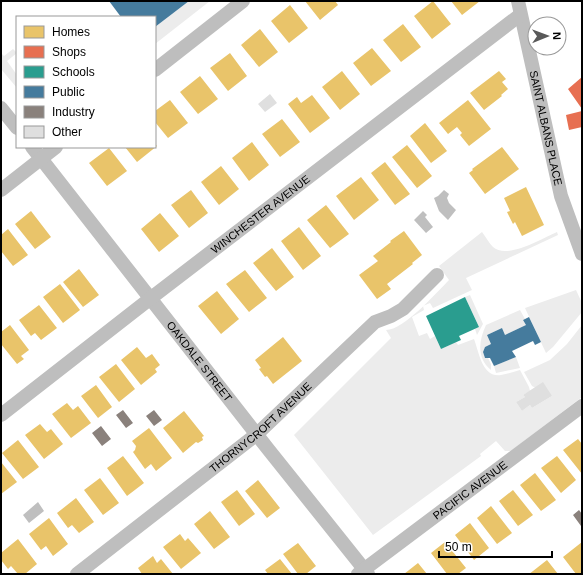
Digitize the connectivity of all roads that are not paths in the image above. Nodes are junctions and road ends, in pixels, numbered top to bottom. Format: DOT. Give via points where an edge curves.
graph roads {
  1 [pos="243,1"];
  2 [pos="518,1"];
  3 [pos="520,15"];
  4 [pos="156,69"];
  5 [pos="1,108"];
  6 [pos="16,127"];
  7 [pos="33,148"];
  8 [pos="55,148"];
  9 [pos="41,159"];
  10 [pos="1,190"];
  11 [pos="582,254"];
  12 [pos="437,275"];
  13 [pos="151,298"];
  14 [pos="582,406"];
  15 [pos="1,415"];
  16 [pos="257,434"];
  17 [pos="364,572"];
  18 [pos="77,574"];
  1 -- 4 [label="street"];
  2 -- 3 [label="street, SAINT ALBANS PLACE"];
  3 -- 11 [label="street, SAINT ALBANS PLACE" via="561,196"];
  3 -- 13 [label="street, WINCHESTER AVENUE"];
  5 -- 6 [label="street"];
  7 -- 9 [label="street, OAKDALE STREET"];
  8 -- 9 [label="street"];
  9 -- 10 [label="street"];
  9 -- 13 [label="street, OAKDALE STREET"];
  12 -- 16 [label="street, THORNYCROFT AVENUE" via="403,309 375,322"];
  13 -- 15 [label="street, WINCHESTER AVENUE"];
  13 -- 16 [label="street, OAKDALE STREET"];
  14 -- 17 [label="street, PACIFIC AVENUE"];
  16 -- 17 [label="street, OAKDALE STREET"];
  16 -- 18 [label="street, THORNYCROFT AVENUE"];
}
